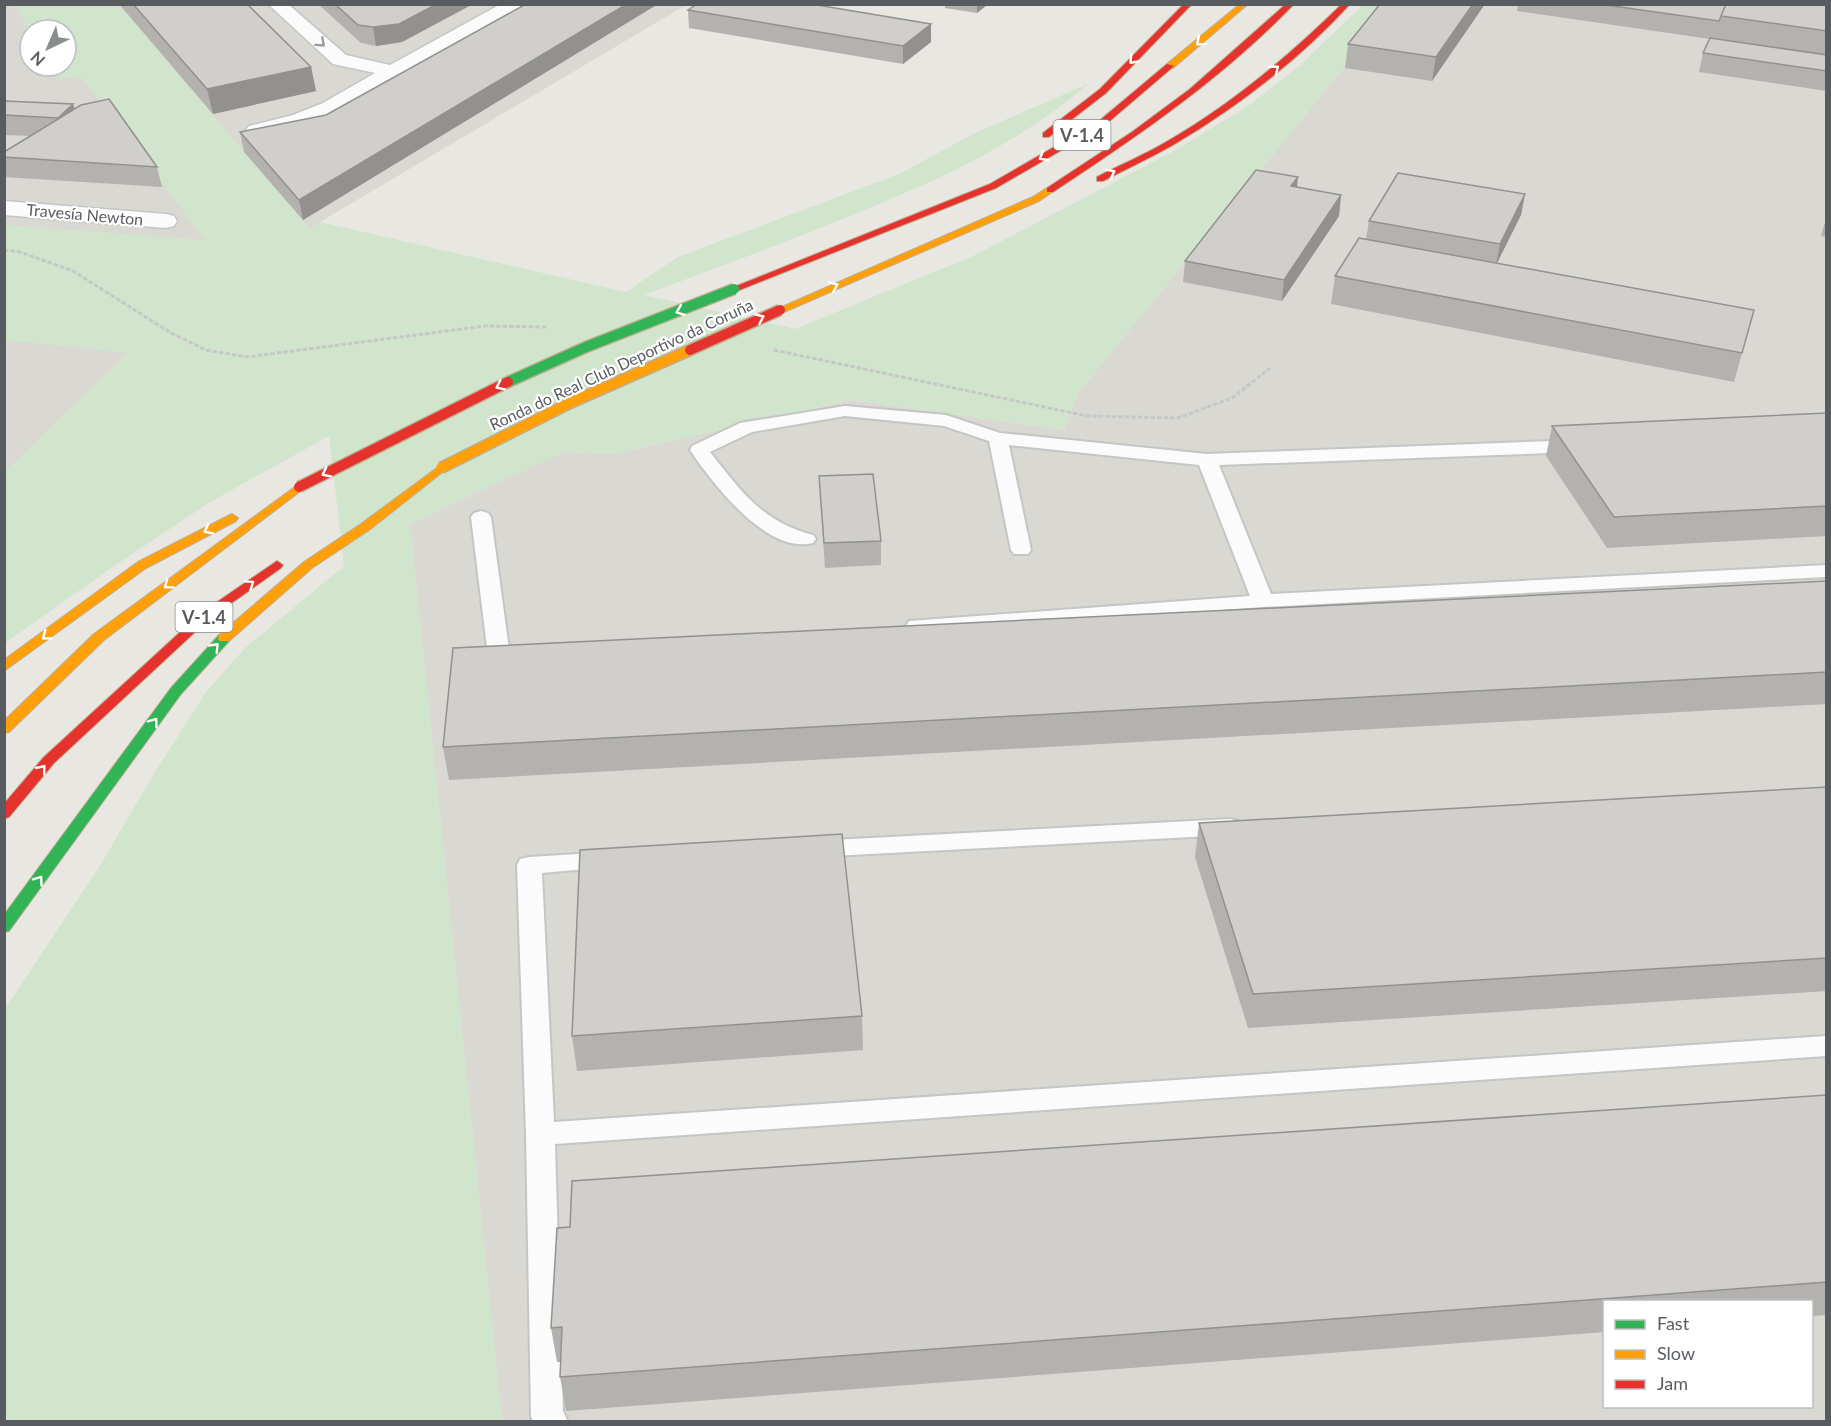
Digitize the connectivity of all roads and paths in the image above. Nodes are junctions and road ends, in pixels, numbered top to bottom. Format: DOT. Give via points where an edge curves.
graph roads {
  1 [pos="277,4"];
  2 [pos="516,4"];
  3 [pos="1189,4"];
  4 [pos="1245,4"];
  5 [pos="1291,4"];
  6 [pos="1347,4"];
  7 [pos="393,70"];
  8 [pos="255,130"];
  9 [pos="1033,143"];
  10 [pos="975,179"];
  11 [pos="1036,199"];
  12 [pos="4,208"];
  13 [pos="166,221"];
  14 [pos="895,226"];
  15 [pos="998,438"];
  16 [pos="1600,445"];
  17 [pos="1207,460"];
  18 [pos="441,468"];
  19 [pos="299,487"];
  20 [pos="362,512"];
  21 [pos="481,517"];
  22 [pos="807,540"];
  23 [pos="1021,550"];
  24 [pos="286,559"];
  25 [pos="1827,571"];
  26 [pos="1263,601"];
  27 [pos="893,628"];
  28 [pos="535,654"];
  29 [pos="4,667"];
  30 [pos="4,729"];
  31 [pos="4,814"];
  32 [pos="1255,826"];
  33 [pos="790,851"];
  34 [pos="636,859"];
  35 [pos="4,927"];
  36 [pos="1827,1046"];
  37 [pos="540,1134"];
  38 [pos="552,1422"];
  1 -- 7 [label="street, one-way" via="340,60"];
  2 -- 7 [label="street"];
  3 -- 9 [label="highway, one-way" via="1108,86 1062,126"];
  4 -- 14 [label="highway, Ronda do Real Club Deportivo da Coruña / V-1.4, one-way" via="1102,123 993,186"];
  5 -- 11 [label="highway, Ronda do Real Club Deportivo da Coruña / V-1.4" via="1193,91"];
  11 -- 6 [label="highway, one-way" via="1080,188 1170,143 1253,85 1315,36"];
  7 -- 8 [label="street" via="300,120"];
  10 -- 14 [label="highway"];
  18 -- 11 [label="highway, Ronda do Real Club Deportivo da Coruña / V-1.4, one-way, bridge" via="570,403"];
  12 -- 13 [label="street, Travesía Newton"];
  14 -- 19 [label="highway, Ronda do Real Club Deportivo da Coruña / V-1.4, one-way, bridge" via="586,347 505,383"];
  15 -- 17 [label="lane"];
  15 -- 22 [label="lane" via="946,421 845,411 747,427 699,450 753,512 784,533"];
  15 -- 23 [label="lane"];
  16 -- 17 [label="lane"];
  17 -- 26 [label="lane"];
  18 -- 20 [label="highway, Ronda do Real Club Deportivo da Coruña / V-1.4"];
  35 -- 18 [label="highway, one-way" via="176,691 214,648 308,565"];
  19 -- 29 [label="highway, one-way" via="142,566"];
  19 -- 30 [label="highway, Ronda do Real Club Deportivo da Coruña / V-1.4, one-way" via="99,637"];
  21 -- 28 [label="lane" via="499,656"];
  31 -- 24 [label="highway, V-1.4, one-way" via="49,760 205,616"];
  25 -- 26 [label="lane"];
  26 -- 27 [label="lane"];
  32 -- 33 [label="lane"];
  34 -- 37 [label="lane" via="528,865"];
  36 -- 37 [label="lane"];
  37 -- 38 [label="lane" via="548,1416"];
}
